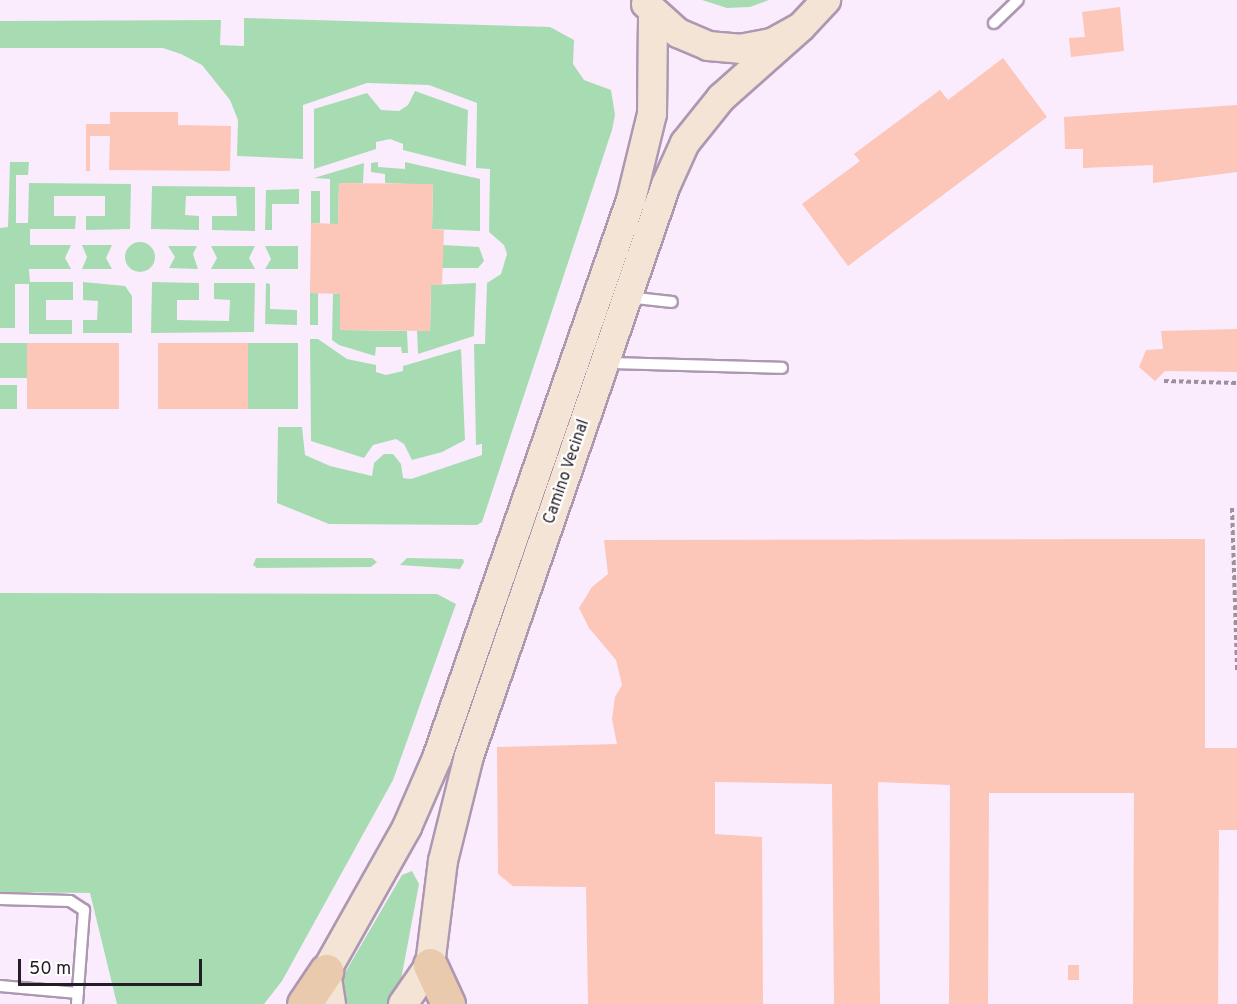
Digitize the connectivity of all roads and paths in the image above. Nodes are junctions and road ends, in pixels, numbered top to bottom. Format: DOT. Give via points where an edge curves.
graph roads {
  1 [pos="847,0"];
  2 [pos="1018,0"];
  3 [pos="648,7"];
  4 [pos="814,14"];
  5 [pos="994,23"];
  6 [pos="613,294"];
  7 [pos="672,302"];
  8 [pos="605,363"];
  9 [pos="782,368"];
  10 [pos="1164,381"];
  11 [pos="1237,383"];
  12 [pos="1232,508"];
  13 [pos="1237,670"];
  14 [pos="0,899"];
  15 [pos="430,965"];
  16 [pos="326,971"];
  17 [pos="0,986"];
  18 [pos="62,991"];
  19 [pos="78,998"];
  20 [pos="61,1004"];
  21 [pos="304,1004"];
  22 [pos="331,1004"];
  23 [pos="403,1004"];
  24 [pos="448,1004"];
  1 -- 4 [label="street"];
  2 -- 5 [label="lane"];
  3 -- 4 [label="street" via="678,33 698,42 740,49 772,42"];
  3 -- 6 [label="street, Camino Vecinal" via="652,114"];
  4 -- 6 [label="street, Camino Vecinal" via="721,98 685,143"];
  6 -- 7 [label="lane"];
  6 -- 8 [label="street, Camino Vecinal"];
  6 -- 16 [label="street, Camino Vecinal" via="424,790"];
  8 -- 9 [label="lane"];
  8 -- 15 [label="street, Camino Vecinal" via="469,756 443,861"];
  10 -- 11 [label="path"];
  12 -- 13 [label="path"];
  14 -- 19 [label="lane" via="70,901 84,910"];
  15 -- 23 [label="street"];
  15 -- 24 [label="main road"];
  16 -- 21 [label="main road"];
  16 -- 22 [label="street"];
  17 -- 18 [label="lane"];
  18 -- 19 [label="lane"];
  18 -- 20 [label="lane"];
}
